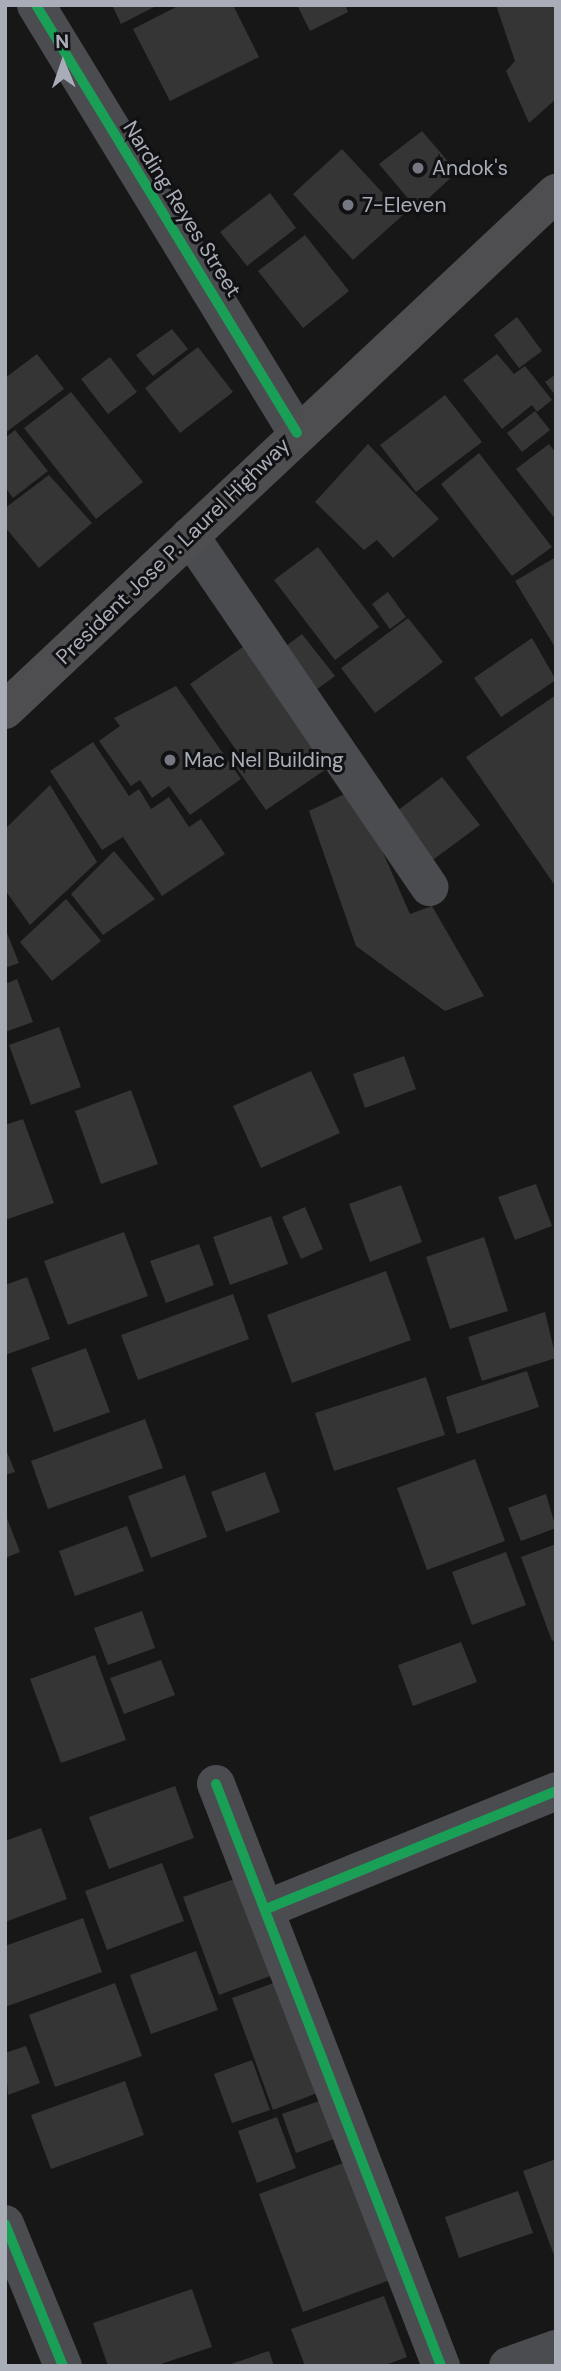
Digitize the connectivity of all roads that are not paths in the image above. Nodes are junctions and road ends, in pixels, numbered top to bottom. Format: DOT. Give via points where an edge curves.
graph roads {
  1 [pos="36,5"];
  2 [pos="556,193"];
  3 [pos="297,433"];
  4 [pos="190,536"];
  5 [pos="5,710"];
  6 [pos="429,887"];
  7 [pos="216,1784"];
  8 [pos="556,1791"];
  9 [pos="266,1909"];
  10 [pos="5,2224"];
  11 [pos="556,2349"];
  12 [pos="63,2366"];
  13 [pos="441,2366"];
  14 [pos="508,2366"];
  1 -- 3 [label="street, Narding Reyes Street"];
  2 -- 3 [label="highway, President Jose P. Laurel Highway"];
  3 -- 4 [label="highway, President Jose P. Laurel Highway"];
  4 -- 5 [label="highway, President Jose P. Laurel Highway"];
  4 -- 6 [label="street"];
  7 -- 9 [label="street"];
  8 -- 9 [label="street"];
  9 -- 13 [label="street"];
  10 -- 12 [label="street"];
  11 -- 14 [label="street"];
}
